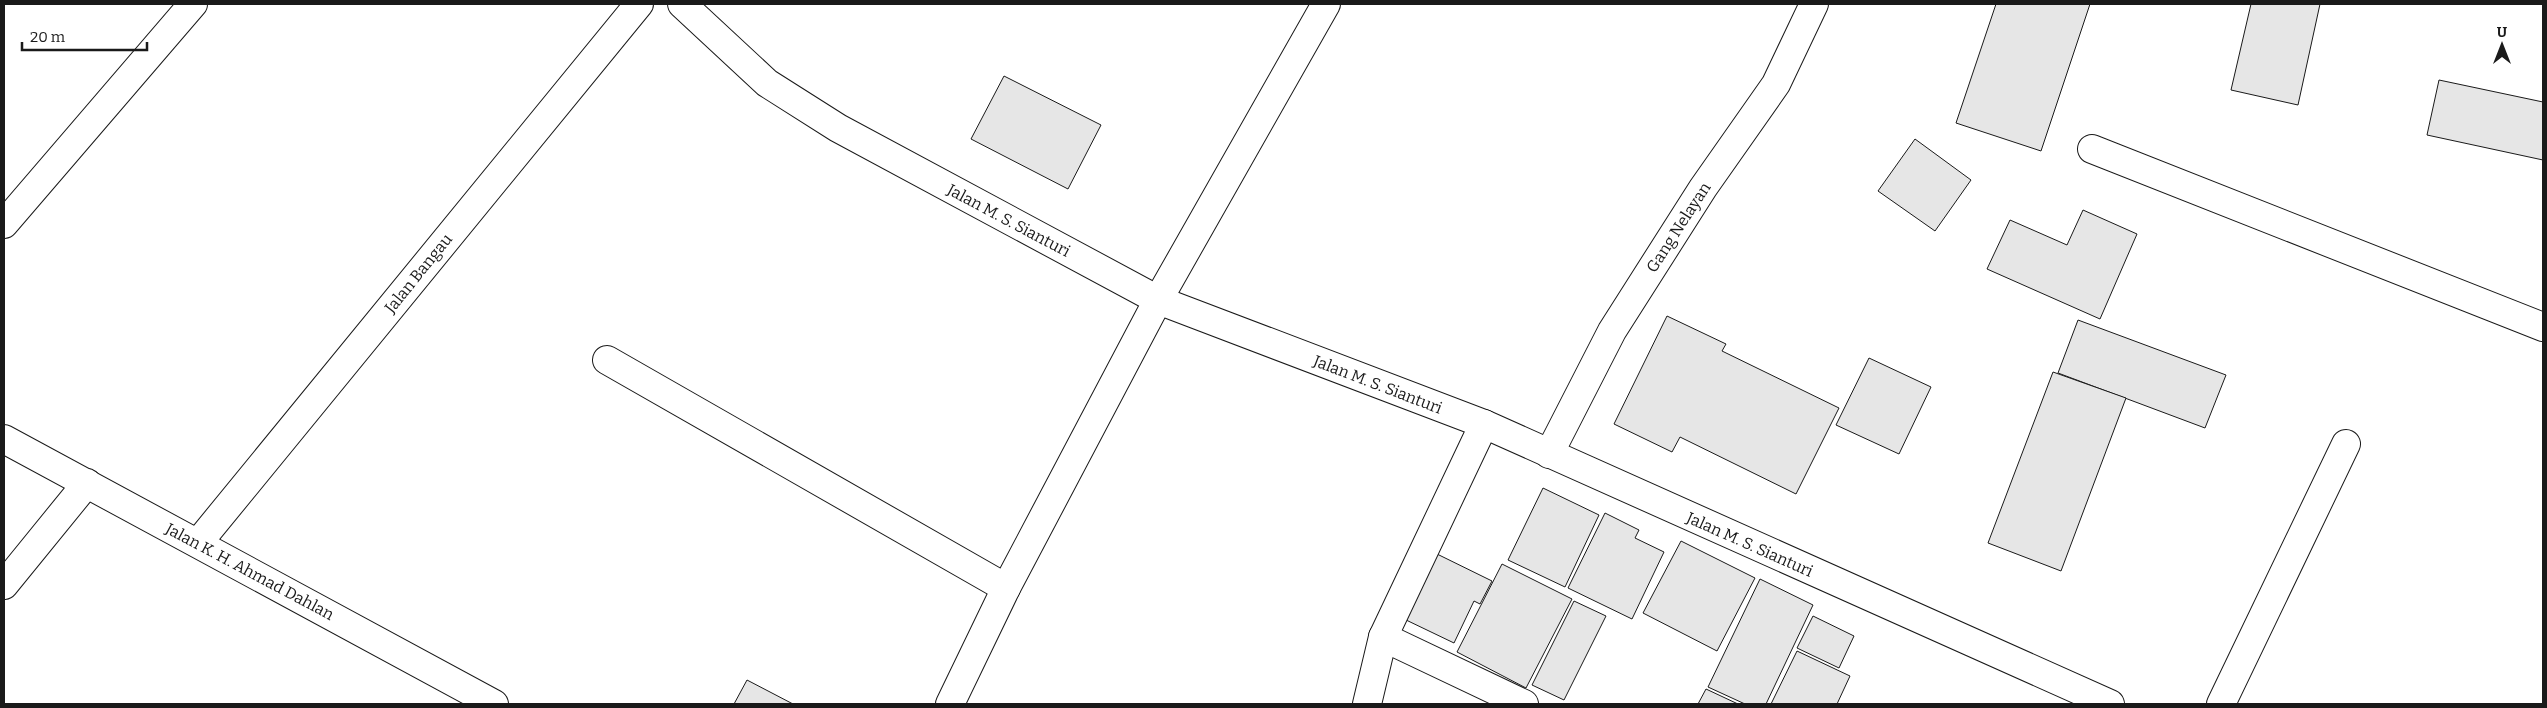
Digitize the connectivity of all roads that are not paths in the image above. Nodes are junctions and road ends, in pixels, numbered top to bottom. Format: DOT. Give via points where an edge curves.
graph roads {
  1 [pos="192,4"];
  2 [pos="639,4"];
  3 [pos="682,4"];
  4 [pos="1326,4"];
  5 [pos="1814,4"];
  6 [pos="2092,149"];
  7 [pos="4,224"];
  8 [pos="1158,300"];
  9 [pos="2543,327"];
  10 [pos="607,360"];
  11 [pos="1484,424"];
  12 [pos="4,439"];
  13 [pos="2346,444"];
  14 [pos="1549,454"];
  15 [pos="87,483"];
  16 [pos="198,543"];
  17 [pos="4,585"];
  18 [pos="1006,588"];
  19 [pos="1384,637"];
  20 [pos="494,704"];
  21 [pos="950,704"];
  22 [pos="1367,704"];
  23 [pos="1524,704"];
  24 [pos="2110,704"];
  25 [pos="2221,704"];
  1 -- 7 [label="street"];
  2 -- 16 [label="street, Jalan Bangau"];
  3 -- 8 [label="street, Jalan M. S. Sianturi" via="767,83 838,128"];
  4 -- 8 [label="street"];
  5 -- 14 [label="street, Gang Nelayan" via="1776,84 1703,188 1612,331"];
  6 -- 9 [label="street"];
  8 -- 11 [label="street, Jalan M. S. Sianturi"];
  8 -- 18 [label="street"];
  10 -- 18 [label="street"];
  11 -- 14 [label="street, Jalan M. S. Sianturi"];
  11 -- 19 [label="street"];
  12 -- 15 [label="street, Jalan K. H. Ahmad Dahlan"];
  13 -- 25 [label="street"];
  14 -- 24 [label="street, Jalan M. S. Sianturi"];
  15 -- 16 [label="street, Jalan K. H. Ahmad Dahlan"];
  15 -- 17 [label="street"];
  16 -- 20 [label="street, Jalan K. H. Ahmad Dahlan"];
  18 -- 21 [label="street"];
  19 -- 22 [label="street"];
  19 -- 23 [label="street"];
}
